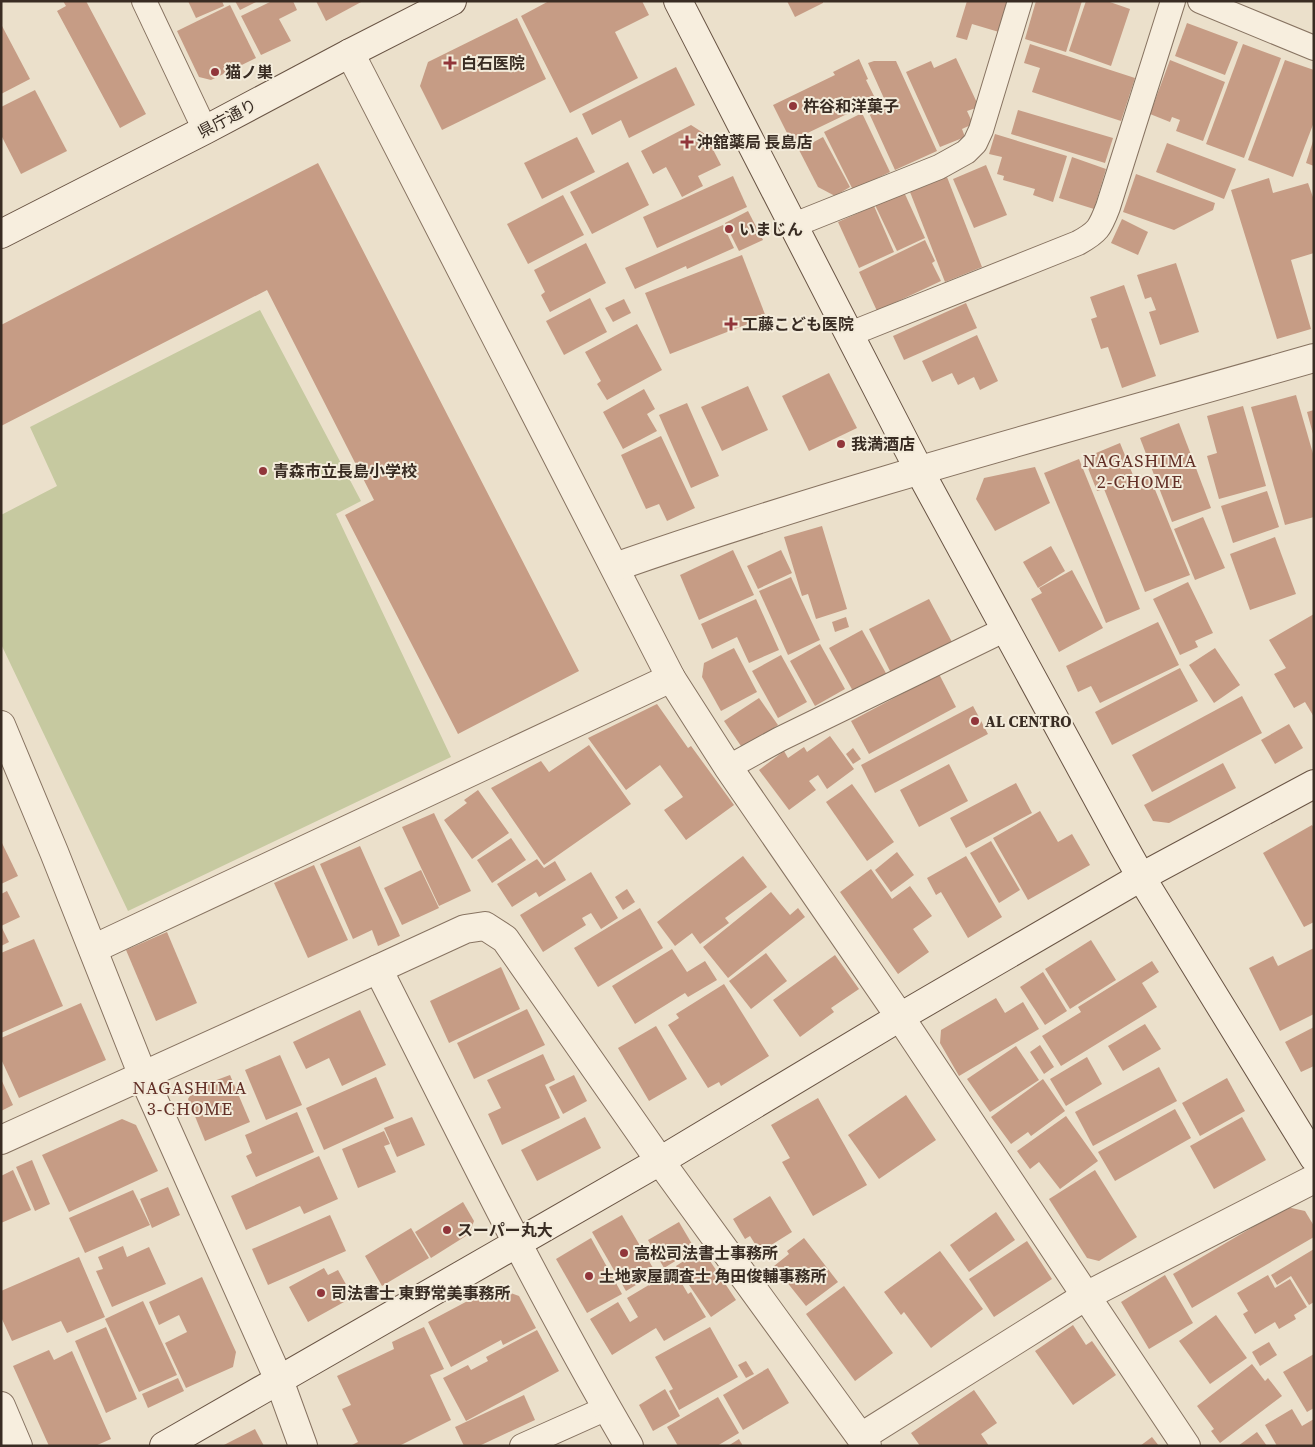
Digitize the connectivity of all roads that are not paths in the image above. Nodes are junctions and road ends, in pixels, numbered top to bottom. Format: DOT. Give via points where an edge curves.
graph roads {
  1 [pos="144,1"];
  2 [pos="678,1"];
  3 [pos="1020,1"];
  4 [pos="1173,1"];
  5 [pos="1200,1"];
  6 [pos="444,3"];
  7 [pos="1314,48"];
  8 [pos="350,53"];
  9 [pos="205,130"];
  10 [pos="794,225"];
  11 [pos="1,234"];
  12 [pos="850,334"];
  13 [pos="1314,358"];
  14 [pos="919,470"];
  15 [pos="615,567"];
  16 [pos="1006,629"];
  17 [pos="672,678"];
  18 [pos="1,726"];
  19 [pos="729,767"];
  20 [pos="1314,784"];
  21 [pos="1141,877"];
  22 [pos="93,949"];
  23 [pos="378,969"];
  24 [pos="900,1017"];
  25 [pos="143,1076"];
  26 [pos="1,1140"];
  27 [pos="1314,1158"];
  28 [pos="660,1161"];
  29 [pos="1314,1180"];
  30 [pos="518,1243"];
  31 [pos="1086,1296"];
  32 [pos="279,1380"];
  33 [pos="1,1406"];
  34 [pos="607,1408"];
  35 [pos="864,1441"];
  36 [pos="18,1446"];
  37 [pos="164,1446"];
  38 [pos="303,1446"];
  39 [pos="522,1446"];
  40 [pos="629,1446"];
  41 [pos="1186,1446"];
  1 -- 9 [label="lane"];
  2 -- 10 [label="street"];
  3 -- 10 [label="lane" via="981,130 966,152 939,168"];
  4 -- 12 [label="lane" via="1108,207 1093,235"];
  5 -- 7 [label="lane"];
  6 -- 8 [label="street, 県庁通り"];
  8 -- 9 [label="street, 県庁通り"];
  8 -- 15 [label="street"];
  9 -- 11 [label="street, 県庁通り"];
  10 -- 12 [label="street"];
  12 -- 14 [label="street"];
  13 -- 14 [label="street"];
  14 -- 15 [label="street" via="685,542"];
  14 -- 16 [label="street"];
  15 -- 17 [label="street"];
  16 -- 19 [label="lane"];
  16 -- 21 [label="street"];
  17 -- 19 [label="street"];
  17 -- 22 [label="street"];
  18 -- 22 [label="street"];
  19 -- 24 [label="street"];
  20 -- 21 [label="street"];
  21 -- 24 [label="street"];
  21 -- 27 [label="street"];
  22 -- 25 [label="street"];
  23 -- 25 [label="street"];
  23 -- 28 [label="street" via="465,929 485,926 505,940"];
  23 -- 30 [label="street"];
  24 -- 28 [label="street"];
  24 -- 31 [label="street"];
  25 -- 26 [label="street"];
  25 -- 32 [label="street"];
  28 -- 30 [label="street"];
  28 -- 35 [label="street"];
  29 -- 31 [label="street"];
  30 -- 32 [label="street"];
  30 -- 34 [label="street"];
  31 -- 35 [label="street"];
  31 -- 41 [label="street"];
  32 -- 37 [label="street"];
  32 -- 38 [label="street"];
  33 -- 36 [label="street"];
  34 -- 39 [label="lane"];
  34 -- 40 [label="street"];
}
